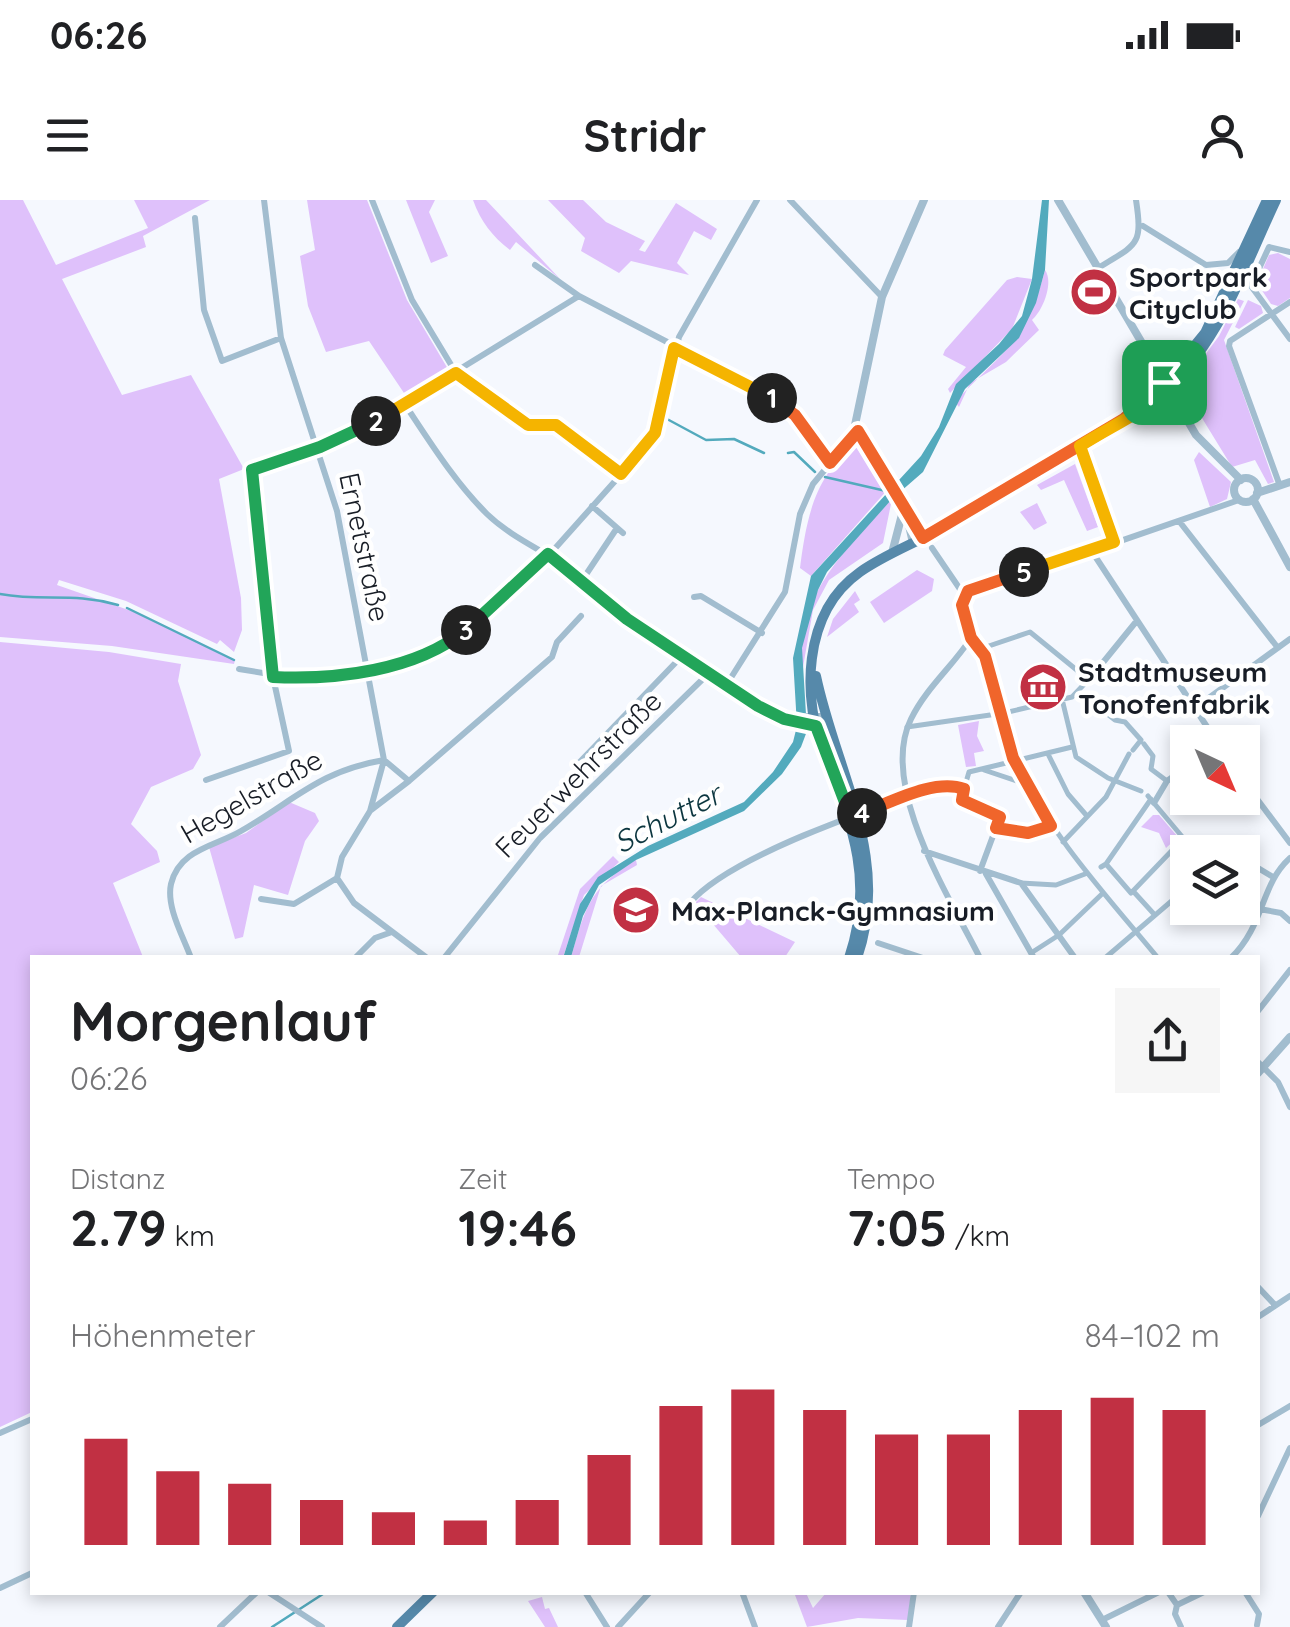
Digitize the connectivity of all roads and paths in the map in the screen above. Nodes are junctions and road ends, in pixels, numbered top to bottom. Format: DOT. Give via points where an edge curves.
graph roads {
  1 [pos="264,200"];
  2 [pos="372,200"];
  3 [pos="757,200"];
  4 [pos="790,200"];
  5 [pos="924,200"];
  6 [pos="1058,200"];
  7 [pos="1136,200"];
  8 [pos="1268,200"];
  9 [pos="1276,200"];
  10 [pos="195,218"];
  11 [pos="1143,226"];
  12 [pos="1250,239"];
  13 [pos="1290,252"];
  14 [pos="535,265"];
  15 [pos="1098,268"];
  16 [pos="578,296"];
  17 [pos="882,297"];
  18 [pos="1290,302"];
  19 [pos="1272,313"];
  20 [pos="281,338"];
  21 [pos="1290,339"];
  22 [pos="674,348"];
  23 [pos="456,373"];
  24 [pos="1166,385"];
  25 [pos="404,403"];
  26 [pos="858,431"];
  27 [pos="1080,446"];
  28 [pos="320,447"];
  29 [pos="830,463"];
  30 [pos="621,474"];
  31 [pos="1238,482"];
  32 [pos="1281,485"];
  33 [pos="1248,496"];
  34 [pos="903,499"];
  35 [pos="592,506"];
  36 [pos="1179,520"];
  37 [pos="918,541"];
  38 [pos="1114,542"];
  39 [pos="932,548"];
  40 [pos="1091,550"];
  41 [pos="892,553"];
  42 [pos="548,554"];
  43 [pos="1290,567"];
  44 [pos="582,579"];
  45 [pos="964,595"];
  46 [pos="694,597"];
  47 [pos="581,616"];
  48 [pos="1135,622"];
  49 [pos="762,633"];
  50 [pos="971,638"];
  51 [pos="1290,640"];
  52 [pos="1278,648"];
  53 [pos="980,649"];
  54 [pos="682,656"];
  55 [pos="812,666"];
  56 [pos="242,668"];
  57 [pos="367,672"];
  58 [pos="709,673"];
  59 [pos="273,677"];
  60 [pos="1091,678"];
  61 [pos="727,684"];
  62 [pos="1078,692"];
  63 [pos="811,698"];
  64 [pos="1062,699"];
  65 [pos="1194,708"];
  66 [pos="796,713"];
  67 [pos="1001,713"];
  68 [pos="780,717"];
  69 [pos="818,718"];
  70 [pos="1206,725"];
  71 [pos="908,727"];
  72 [pos="1144,744"];
  73 [pos="1072,747"];
  74 [pos="1048,754"];
  75 [pos="1032,758"];
  76 [pos="384,760"];
  77 [pos="1016,762"];
  78 [pos="575,766"];
  79 [pos="982,769"];
  80 [pos="1024,769"];
  81 [pos="1170,779"];
  82 [pos="206,780"];
  83 [pos="409,781"];
  84 [pos="1114,781"];
  85 [pos="1167,781"];
  86 [pos="1029,785"];
  87 [pos="964,789"];
  88 [pos="1141,791"];
  89 [pos="909,796"];
  90 [pos="1151,799"];
  91 [pos="1260,803"];
  92 [pos="370,811"];
  93 [pos="854,816"];
  94 [pos="1088,816"];
  95 [pos="1051,826"];
  96 [pos="996,828"];
  97 [pos="1180,835"];
  98 [pos="1063,842"];
  99 [pos="1290,843"];
  100 [pos="924,851"];
  101 [pos="1170,853"];
  102 [pos="1290,858"];
  103 [pos="1260,869"];
  104 [pos="983,872"];
  105 [pos="1086,874"];
  106 [pos="1273,877"];
  107 [pos="338,878"];
  108 [pos="1021,882"];
  109 [pos="1132,892"];
  110 [pos="1103,894"];
  111 [pos="261,899"];
  112 [pos="1170,900"];
  113 [pos="690,903"];
  114 [pos="1264,910"];
  115 [pos="1153,913"];
  116 [pos="1290,921"];
  117 [pos="380,924"];
  118 [pos="1134,928"];
  119 [pos="392,932"];
  120 [pos="1060,934"];
  121 [pos="375,938"];
  122 [pos="878,943"];
  123 [pos="190,955"];
  124 [pos="358,955"];
  125 [pos="422,955"];
  126 [pos="446,955"];
  127 [pos="850,955"];
  128 [pos="859,955"];
  129 [pos="914,955"];
  130 [pos="978,955"];
  131 [pos="1029,955"];
  132 [pos="1031,955"];
  133 [pos="1073,955"];
  134 [pos="1108,955"];
  135 [pos="1156,955"];
  136 [pos="1234,955"];
  137 [pos="1290,970"];
  138 [pos="1260,1008"];
  139 [pos="1290,1037"];
  140 [pos="1260,1067"];
  141 [pos="1260,1069"];
  142 [pos="1289,1097"];
  143 [pos="1260,1289"];
  144 [pos="1290,1296"];
  145 [pos="1275,1306"];
  146 [pos="1260,1316"];
  147 [pos="1290,1406"];
  148 [pos="30,1420"];
  149 [pos="1260,1424"];
  150 [pos="0,1433"];
  151 [pos="1290,1448"];
  152 [pos="1260,1512"];
  153 [pos="30,1573"];
  154 [pos="0,1588"];
  155 [pos="255,1595"];
  156 [pos="272,1595"];
  157 [pos="430,1595"];
  158 [pos="587,1595"];
  159 [pos="647,1595"];
  160 [pos="743,1595"];
  161 [pos="914,1595"];
  162 [pos="1019,1595"];
  163 [pos="1086,1595"];
  164 [pos="1154,1595"];
  165 [pos="1171,1595"];
  166 [pos="1198,1595"];
  167 [pos="1247,1595"];
  168 [pos="1178,1605"];
  169 [pos="1004,1616"];
  170 [pos="1104,1623"];
  171 [pos="1255,1626"];
  172 [pos="220,1627"];
  173 [pos="322,1627"];
  174 [pos="397,1627"];
  175 [pos="607,1627"];
  176 [pos="618,1627"];
  177 [pos="756,1627"];
  178 [pos="910,1627"];
  179 [pos="998,1627"];
  180 [pos="1011,1627"];
  181 [pos="1180,1627"];
  182 [pos="1266,1627"];
  1 -- 20 [label="street, Ernetstraße"];
  2 -- 23 [label="street" via="412,300"];
  3 -- 22 [label="street"];
  4 -- 17 [label="street"];
  5 -- 17 [label="street"];
  6 -- 15 [label="street"];
  7 -- 11 [label="street"];
  8 -- 12 [label="main road"];
  9 -- 24 [label="main road" via="1214,334"];
  10 -- 20 [label="street" via="204,310 222,361"];
  11 -- 12 [label="street" via="1212,267 1228,263"];
  11 -- 15 [label="street" via="1132,246"];
  12 -- 24 [label="main road" via="1215,318"];
  13 -- 19 [label="street" via="1269,247 1252,291"];
  14 -- 16 [label="street"];
  15 -- 24 [label="street"];
  16 -- 22 [label="street"];
  16 -- 23 [label="street"];
  17 -- 26 [label="street"];
  18 -- 19 [label="street"];
  19 -- 21 [label="street"];
  19 -- 32 [label="street" via="1230,346"];
  20 -- 28 [label="street, Ernetstraße"];
  22 -- 29 [label="street" via="795,415"];
  22 -- 30 [label="street" via="655,433"];
  23 -- 25 [label="street"];
  23 -- 30 [label="street" via="528,425 556,425"];
  24 -- 27 [label="main road"];
  24 -- 31 [label="street" via="1196,434"];
  25 -- 28 [label="street"];
  25 -- 42 [label="street" via="485,511"];
  26 -- 29 [label="street"];
  26 -- 34 [label="street"];
  27 -- 37 [label="main road"];
  27 -- 38 [label="street"];
  28 -- 57 [label="street, Ernetstraße"];
  28 -- 59 [label="street" via="252,470"];
  29 -- 49 [label="street" via="806,498 792,572"];
  30 -- 35 [label="street"];
  31 -- 33 [label="street"];
  31 -- 33 [label="street"];
  32 -- 33 [label="street"];
  33 -- 36 [label="street"];
  33 -- 43 [label="street"];
  34 -- 37 [label="street"];
  34 -- 41 [label="street"];
  35 -- 42 [label="street"];
  35 -- 44 [label="street" via="620,531"];
  36 -- 38 [label="street"];
  36 -- 52 [label="street"];
  37 -- 41 [label="main road"];
  38 -- 40 [label="street"];
  39 -- 45 [label="street"];
  40 -- 45 [label="street"];
  40 -- 48 [label="street"];
  41 -- 55 [label="main road" via="834,596 816,635"];
  42 -- 44 [label="street"];
  42 -- 57 [label="street" via="452,641"];
  44 -- 54 [label="street"];
  45 -- 50 [label="street"];
  46 -- 49 [label="street"];
  47 -- 83 [label="street" via="552,658"];
  48 -- 60 [label="street"];
  48 -- 65 [label="street"];
  49 -- 61 [label="street"];
  50 -- 53 [label="street"];
  50 -- 71 [label="street"];
  51 -- 52 [label="street"];
  52 -- 65 [label="street"];
  53 -- 60 [label="street" via="1030,632"];
  53 -- 67 [label="street"];
  54 -- 58 [label="street"];
  54 -- 78 [label="street"];
  55 -- 63 [label="main road"];
  55 -- 69 [label="main road"];
  56 -- 59 [label="street"];
  57 -- 59 [label="street"];
  57 -- 76 [label="street, Ernetstraße"];
  58 -- 61 [label="street"];
  58 -- 126 [label="street, Feuerwehrstraße" via="540,838"];
  59 -- 82 [label="street" via="289,751"];
  60 -- 62 [label="street"];
  61 -- 68 [label="street"];
  62 -- 64 [label="street"];
  62 -- 84 [label="street" via="1126,722 1141,740"];
  63 -- 66 [label="street"];
  63 -- 69 [label="main road"];
  64 -- 67 [label="street"];
  64 -- 73 [label="street"];
  65 -- 70 [label="street"];
  66 -- 68 [label="street"];
  66 -- 69 [label="street"];
  67 -- 71 [label="street"];
  67 -- 77 [label="street"];
  68 -- 69 [label="street"];
  69 -- 93 [label="main road"];
  71 -- 89 [label="street" via="902,743"];
  72 -- 85 [label="street" via="1154,756 1151,769"];
  73 -- 74 [label="street"];
  73 -- 84 [label="street"];
  74 -- 75 [label="street"];
  74 -- 94 [label="street"];
  75 -- 77 [label="street"];
  75 -- 80 [label="street"];
  76 -- 83 [label="street"];
  76 -- 92 [label="street"];
  76 -- 123 [label="street, Hegelstraße" via="322,777 180,864 171,902"];
  77 -- 79 [label="street"];
  77 -- 80 [label="street"];
  79 -- 86 [label="street"];
  79 -- 87 [label="street" via="968,774"];
  80 -- 86 [label="street"];
  81 -- 85 [label="street"];
  83 -- 92 [label="street"];
  84 -- 88 [label="street"];
  84 -- 94 [label="street"];
  85 -- 90 [label="street"];
  86 -- 95 [label="street"];
  87 -- 89 [label="street"];
  87 -- 96 [label="street" via="962,800 1000,817"];
  89 -- 93 [label="street"];
  89 -- 100 [label="street"];
  90 -- 97 [label="street"];
  90 -- 109 [label="street" via="1104,865"];
  91 -- 99 [label="street"];
  92 -- 107 [label="street" via="342,856"];
  93 -- 113 [label="street" via="716,880"];
  93 -- 127 [label="main road" via="863,894"];
  93 -- 128 [label="main road" via="870,866 871,902"];
  94 -- 98 [label="street"];
  95 -- 96 [label="street" via="1028,833"];
  95 -- 98 [label="street"];
  96 -- 104 [label="street"];
  98 -- 105 [label="street"];
  100 -- 104 [label="street"];
  100 -- 130 [label="street"];
  101 -- 109 [label="street"];
  102 -- 106 [label="street"];
  103 -- 106 [label="street"];
  104 -- 108 [label="street"];
  104 -- 131 [label="street"];
  105 -- 108 [label="street" via="1049,886"];
  105 -- 110 [label="street"];
  106 -- 114 [label="street"];
  107 -- 111 [label="street" via="294,904"];
  107 -- 117 [label="street" via="354,903"];
  108 -- 120 [label="street"];
  109 -- 115 [label="street"];
  110 -- 118 [label="street"];
  110 -- 120 [label="street"];
  112 -- 115 [label="street"];
  114 -- 116 [label="street"];
  114 -- 136 [label="street"];
  115 -- 118 [label="street"];
  117 -- 119 [label="street"];
  117 -- 121 [label="street"];
  118 -- 134 [label="street"];
  118 -- 135 [label="street"];
  119 -- 121 [label="street"];
  119 -- 125 [label="street"];
  120 -- 132 [label="street"];
  120 -- 133 [label="street"];
  121 -- 124 [label="street"];
  122 -- 129 [label="street"];
  137 -- 138 [label="street"];
  139 -- 140 [label="street"];
  141 -- 142 [label="street"];
  143 -- 145 [label="street"];
  144 -- 145 [label="street"];
  145 -- 146 [label="street"];
  147 -- 149 [label="street"];
  148 -- 150 [label="street"];
  151 -- 152 [label="street"];
  153 -- 154 [label="street"];
  155 -- 172 [label="street"];
  156 -- 173 [label="street"];
  157 -- 174 [label="main road"];
  158 -- 175 [label="street"];
  159 -- 176 [label="street"];
  160 -- 177 [label="street"];
  161 -- 178 [label="street"];
  162 -- 169 [label="street"];
  163 -- 170 [label="street"];
  164 -- 170 [label="street"];
  165 -- 168 [label="street"];
  166 -- 168 [label="street"];
  167 -- 171 [label="street" via="1259,1614"];
  168 -- 181 [label="street"];
  169 -- 179 [label="street"];
  169 -- 180 [label="street"];
  171 -- 182 [label="street"];
}
